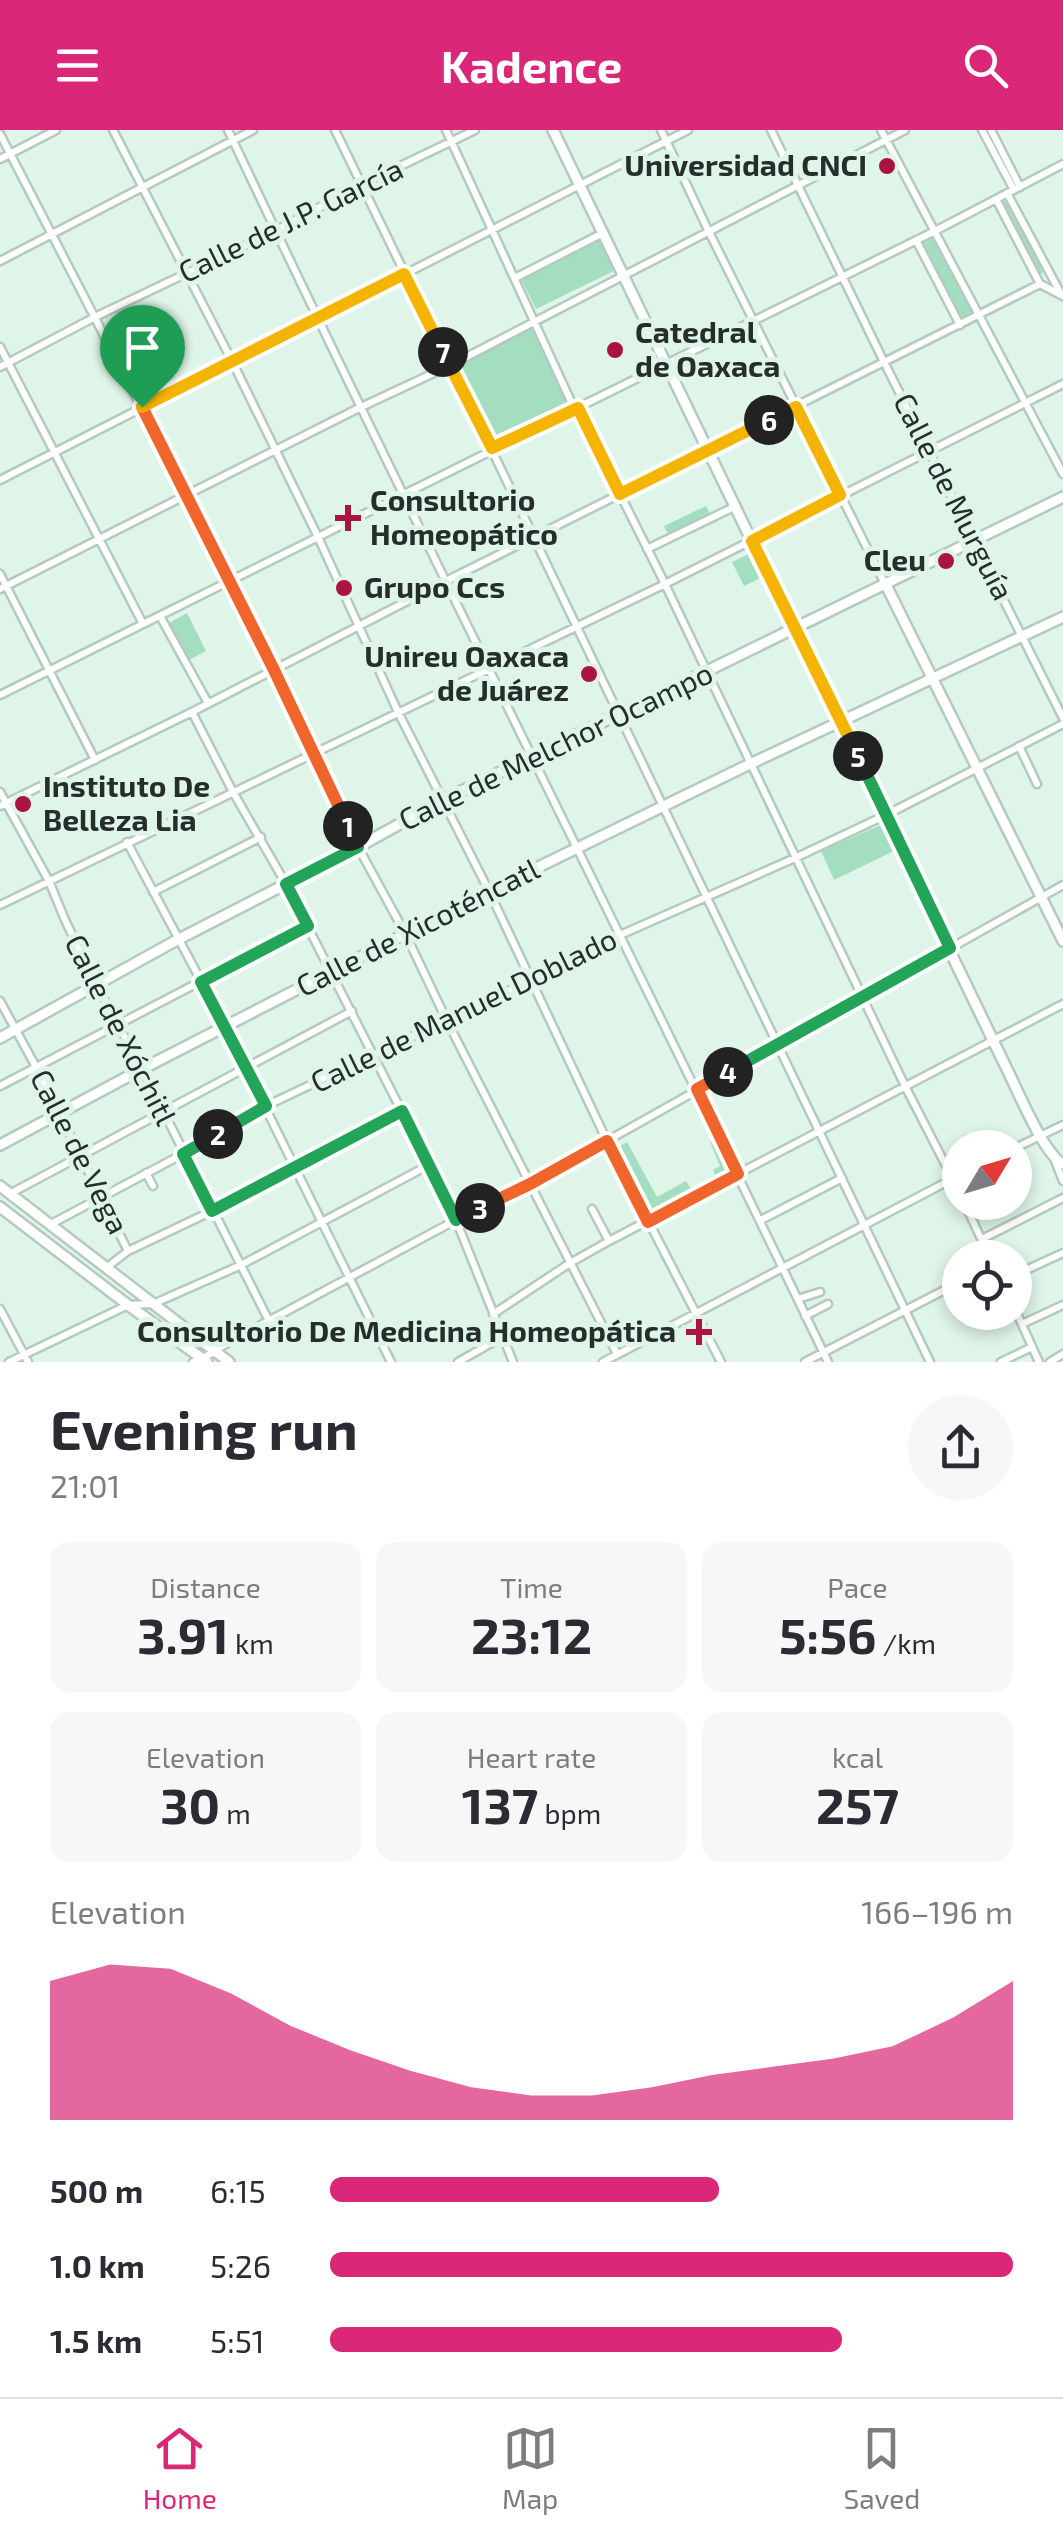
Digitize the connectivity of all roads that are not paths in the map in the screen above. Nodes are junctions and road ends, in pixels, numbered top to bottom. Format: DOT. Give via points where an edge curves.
graph roads {
  1 [pos="56,130"];
  2 [pos="113,130"];
  3 [pos="228,130"];
  4 [pos="253,130"];
  5 [pos="335,130"];
  6 [pos="446,130"];
  7 [pos="476,130"];
  8 [pos="553,130"];
  9 [pos="661,130"];
  10 [pos="688,130"];
  11 [pos="771,130"];
  12 [pos="881,130"];
  13 [pos="905,130"];
  14 [pos="987,132"];
  15 [pos="0,134"];
  16 [pos="232,140"];
  17 [pos="886,140"];
  18 [pos="666,141"];
  19 [pos="452,142"];
  20 [pos="11,154"];
  21 [pos="0,159"];
  22 [pos="1063,164"];
  23 [pos="798,184"];
  24 [pos="360,185"];
  25 [pos="579,185"];
  26 [pos="142,187"];
  27 [pos="1014,190"];
  28 [pos="996,200"];
  29 [pos="708,230"];
  30 [pos="275,231"];
  31 [pos="492,231"];
  32 [pos="936,231"];
  33 [pos="603,233"];
  34 [pos="51,234"];
  35 [pos="916,240"];
  36 [pos="0,261"];
  37 [pos="186,274"];
  38 [pos="404,274"];
  39 [pos="624,276"];
  40 [pos="842,277"];
  41 [pos="514,278"];
  42 [pos="1040,284"];
  43 [pos="1062,295"];
  44 [pos="980,315"];
  45 [pos="95,317"];
  46 [pos="317,318"];
  47 [pos="754,320"];
  48 [pos="534,322"];
  49 [pos="960,324"];
  50 [pos="0,347"];
  51 [pos="232,361"];
  52 [pos="666,362"];
  53 [pos="884,362"];
  54 [pos="450,364"];
  55 [pos="4,365"];
  56 [pos="1063,384"];
  57 [pos="1025,404"];
  58 [pos="142,407"];
  59 [pos="796,407"];
  60 [pos="359,408"];
  61 [pos="576,408"];
  62 [pos="709,449"];
  63 [pos="492,450"];
  64 [pos="930,450"];
  65 [pos="55,451"];
  66 [pos="275,452"];
  67 [pos="1063,474"];
  68 [pos="0,480"];
  69 [pos="620,494"];
  70 [pos="404,495"];
  71 [pos="840,495"];
  72 [pos="186,497"];
  73 [pos="1063,497"];
  74 [pos="736,506"];
  75 [pos="318,537"];
  76 [pos="533,538"];
  77 [pos="753,540"];
  78 [pos="98,541"];
  79 [pos="975,542"];
  80 [pos="647,549"];
  81 [pos="0,574"];
  82 [pos="229,580"];
  83 [pos="446,581"];
  84 [pos="665,584"];
  85 [pos="886,586"];
  86 [pos="3,588"];
  87 [pos="160,616"];
  88 [pos="1063,616"];
  89 [pos="142,624"];
  90 [pos="358,626"];
  91 [pos="576,626"];
  92 [pos="795,627"];
  93 [pos="1022,636"];
  94 [pos="274,670"];
  95 [pos="488,670"];
  96 [pos="49,671"];
  97 [pos="707,672"];
  98 [pos="931,679"];
  99 [pos="0,695"];
  100 [pos="208,703"];
  101 [pos="192,712"];
  102 [pos="398,712"];
  103 [pos="618,714"];
  104 [pos="840,721"];
  105 [pos="1063,721"];
  106 [pos="1019,746"];
  107 [pos="312,753"];
  108 [pos="530,756"];
  109 [pos="94,760"];
  110 [pos="750,764"];
  111 [pos="976,769"];
  112 [pos="1037,784"];
  113 [pos="0,792"];
  114 [pos="233,792"];
  115 [pos="443,800"];
  116 [pos="3,804"];
  117 [pos="664,808"];
  118 [pos="886,815"];
  119 [pos="260,838"];
  120 [pos="126,842"];
  121 [pos="358,847"];
  122 [pos="577,848"];
  123 [pos="795,858"];
  124 [pos="50,881"];
  125 [pos="286,884"];
  126 [pos="1063,885"];
  127 [pos="153,892"];
  128 [pos="489,892"];
  129 [pos="706,896"];
  130 [pos="1041,896"];
  131 [pos="0,905"];
  132 [pos="308,926"];
  133 [pos="406,935"];
  134 [pos="620,935"];
  135 [pos="178,940"];
  136 [pos="1063,942"];
  137 [pos="950,948"];
  138 [pos="331,971"];
  139 [pos="531,980"];
  140 [pos="201,982"];
  141 [pos="96,984"];
  142 [pos="862,996"];
  143 [pos="0,1001"];
  144 [pos="1063,1004"];
  145 [pos="352,1011"];
  146 [pos="447,1021"];
  147 [pos="116,1024"];
  148 [pos="225,1026"];
  149 [pos="16,1029"];
  150 [pos="0,1038"];
  151 [pos="994,1041"];
  152 [pos="776,1044"];
  153 [pos="373,1055"];
  154 [pos="245,1066"];
  155 [pos="36,1067"];
  156 [pos="142,1068"];
  157 [pos="0,1086"];
  158 [pos="906,1086"];
  159 [pos="697,1089"];
  160 [pos="266,1106"];
  161 [pos="402,1111"];
  162 [pos="162,1113"];
  163 [pos="60,1114"];
  164 [pos="1063,1124"];
  165 [pos="820,1132"];
  166 [pos="1040,1135"];
  167 [pos="1032,1139"];
  168 [pos="607,1141"];
  169 [pos="0,1145"];
  170 [pos="942,1151"];
  171 [pos="183,1154"];
  172 [pos="80,1155"];
  173 [pos="1059,1162"];
  174 [pos="429,1165"];
  175 [pos="294,1167"];
  176 [pos="146,1174"];
  177 [pos="738,1174"];
  178 [pos="842,1178"];
  179 [pos="1063,1180"];
  180 [pos="942,1183"];
  181 [pos="530,1184"];
  182 [pos="0,1186"];
  183 [pos="152,1186"];
  184 [pos="11,1195"];
  185 [pos="101,1196"];
  186 [pos="1063,1198"];
  187 [pos="0,1207"];
  188 [pos="592,1209"];
  189 [pos="212,1211"];
  190 [pos="456,1220"];
  191 [pos="761,1220"];
  192 [pos="973,1220"];
  193 [pos="322,1221"];
  194 [pos="648,1222"];
  195 [pos="51,1224"];
  196 [pos="865,1224"];
  197 [pos="982,1240"];
  198 [pos="609,1242"];
  199 [pos="128,1251"];
  200 [pos="1063,1253"];
  201 [pos="570,1263"];
  202 [pos="240,1266"];
  203 [pos="783,1267"];
  204 [pos="106,1268"];
  205 [pos="1032,1268"];
  206 [pos="350,1277"];
  207 [pos="942,1291"];
  208 [pos="820,1292"];
  209 [pos="798,1299"];
  210 [pos="153,1304"];
  211 [pos="828,1304"];
  212 [pos="1063,1304"];
  213 [pos="128,1305"];
  214 [pos="0,1309"];
  215 [pos="905,1310"];
  216 [pos="697,1312"];
  217 [pos="493,1314"];
  218 [pos="806,1316"];
  219 [pos="1032,1319"];
  220 [pos="269,1321"];
  221 [pos="1025,1330"];
  222 [pos="502,1337"];
  223 [pos="1032,1347"];
  224 [pos="216,1352"];
  225 [pos="824,1352"];
  226 [pos="617,1354"];
  227 [pos="1063,1354"];
  228 [pos="26,1358"];
  229 [pos="200,1360"];
  230 [pos="720,1360"];
  231 [pos="8,1362"];
  232 [pos="228,1362"];
  233 [pos="392,1362"];
  234 [pos="458,1362"];
  235 [pos="514,1362"];
  236 [pos="603,1362"];
  237 [pos="710,1362"];
  238 [pos="805,1362"];
  239 [pos="828,1362"];
  240 [pos="930,1362"];
  241 [pos="1004,1362"];
  242 [pos="1040,1362"];
  243 [pos="1050,1362"];
  1 -- 20 [label="street"];
  2 -- 26 [label="street"];
  3 -- 16 [label="street"];
  4 -- 16 [label="street"];
  5 -- 24 [label="street"];
  6 -- 19 [label="street"];
  7 -- 19 [label="street, Calle de J.P. García"];
  8 -- 25 [label="main road"];
  9 -- 18 [label="street"];
  10 -- 18 [label="street"];
  11 -- 23 [label="street, Calle de Murguía"];
  12 -- 17 [label="street"];
  13 -- 17 [label="street"];
  14 -- 27 [label="street"];
  15 -- 20 [label="street"];
  16 -- 26 [label="street"];
  16 -- 30 [label="street"];
  17 -- 23 [label="street"];
  17 -- 32 [label="street"];
  18 -- 25 [label="street"];
  18 -- 29 [label="street"];
  19 -- 24 [label="street, Calle de J.P. García"];
  19 -- 31 [label="street"];
  20 -- 21 [label="street"];
  20 -- 34 [label="street"];
  22 -- 27 [label="street"];
  23 -- 29 [label="street"];
  23 -- 40 [label="street, Calle de Murguía"];
  24 -- 30 [label="street, Calle de J.P. García"];
  24 -- 38 [label="street"];
  25 -- 31 [label="street"];
  25 -- 33 [label="main road"];
  26 -- 34 [label="street"];
  26 -- 37 [label="street"];
  27 -- 28 [label="street"];
  27 -- 43 [label="street"];
  28 -- 32 [label="street"];
  28 -- 42 [label="street"];
  29 -- 39 [label="street"];
  29 -- 47 [label="street"];
  30 -- 37 [label="street, Calle de J.P. García"];
  30 -- 46 [label="street"];
  31 -- 38 [label="street"];
  31 -- 41 [label="street"];
  32 -- 35 [label="street"];
  32 -- 44 [label="street"];
  33 -- 39 [label="main road"];
  33 -- 41 [label="street"];
  34 -- 36 [label="street"];
  34 -- 45 [label="street"];
  35 -- 40 [label="street"];
  35 -- 49 [label="street"];
  37 -- 45 [label="street, Calle de J.P. García"];
  37 -- 51 [label="street"];
  38 -- 46 [label="street"];
  38 -- 54 [label="street"];
  39 -- 48 [label="street"];
  39 -- 52 [label="main road"];
  40 -- 47 [label="street"];
  40 -- 53 [label="street, Calle de Murguía"];
  41 -- 48 [label="street"];
  42 -- 43 [label="street"];
  42 -- 44 [label="street"];
  44 -- 49 [label="street"];
  44 -- 57 [label="street"];
  45 -- 55 [label="street, Calle de J.P. García"];
  45 -- 58 [label="street"];
  46 -- 51 [label="street"];
  46 -- 60 [label="street"];
  47 -- 52 [label="street"];
  47 -- 59 [label="street"];
  48 -- 54 [label="street"];
  48 -- 61 [label="street"];
  49 -- 53 [label="street"];
  50 -- 55 [label="street"];
  51 -- 58 [label="street"];
  51 -- 66 [label="street"];
  52 -- 61 [label="street"];
  52 -- 62 [label="main road"];
  53 -- 59 [label="street"];
  53 -- 64 [label="street, Calle de Murguía"];
  54 -- 60 [label="street"];
  54 -- 63 [label="street"];
  55 -- 65 [label="street"];
  56 -- 57 [label="street"];
  57 -- 64 [label="street"];
  57 -- 67 [label="street"];
  58 -- 65 [label="street"];
  58 -- 72 [label="street"];
  59 -- 62 [label="street"];
  59 -- 71 [label="street"];
  60 -- 66 [label="street"];
  60 -- 70 [label="street"];
  61 -- 63 [label="street"];
  61 -- 69 [label="street"];
  62 -- 69 [label="street"];
  62 -- 74 [label="main road"];
  63 -- 70 [label="street"];
  63 -- 76 [label="street"];
  64 -- 71 [label="street"];
  64 -- 79 [label="street, Calle de Murguía"];
  65 -- 68 [label="street"];
  65 -- 78 [label="street"];
  66 -- 72 [label="street"];
  66 -- 75 [label="street"];
  69 -- 76 [label="street"];
  69 -- 80 [label="street"];
  70 -- 75 [label="street"];
  70 -- 83 [label="street"];
  71 -- 77 [label="street"];
  71 -- 85 [label="street"];
  72 -- 78 [label="street"];
  72 -- 82 [label="street"];
  73 -- 79 [label="main road, Calle de Melchor Ocampo"];
  74 -- 77 [label="main road"];
  74 -- 80 [label="street"];
  75 -- 82 [label="street"];
  75 -- 90 [label="street"];
  76 -- 83 [label="street"];
  76 -- 91 [label="street"];
  77 -- 84 [label="street"];
  77 -- 92 [label="main road"];
  78 -- 86 [label="street"];
  78 -- 89 [label="street"];
  79 -- 85 [label="main road, Calle de Melchor Ocampo"];
  79 -- 93 [label="street, Calle de Murguía"];
  80 -- 84 [label="street"];
  81 -- 86 [label="street"];
  82 -- 87 [label="street"];
  82 -- 94 [label="street"];
  83 -- 90 [label="street"];
  83 -- 95 [label="street"];
  84 -- 91 [label="street"];
  84 -- 97 [label="street"];
  85 -- 92 [label="main road, Calle de Melchor Ocampo"];
  85 -- 98 [label="main road"];
  86 -- 96 [label="street"];
  87 -- 89 [label="street"];
  87 -- 100 [label="street"];
  88 -- 93 [label="main road, Calle de Xicoténcatl"];
  89 -- 96 [label="street"];
  90 -- 94 [label="street"];
  90 -- 102 [label="street"];
  91 -- 95 [label="street"];
  91 -- 103 [label="street"];
  92 -- 97 [label="main road, Calle de Melchor Ocampo"];
  92 -- 104 [label="main road"];
  93 -- 98 [label="main road, Calle de Xicoténcatl"];
  93 -- 105 [label="street, Calle de Murguía"];
  94 -- 100 [label="street"];
  94 -- 107 [label="street"];
  95 -- 102 [label="street"];
  95 -- 108 [label="street"];
  96 -- 99 [label="street"];
  96 -- 109 [label="street"];
  97 -- 103 [label="main road, Calle de Melchor Ocampo"];
  97 -- 110 [label="street"];
  98 -- 104 [label="main road, Calle de Xicoténcatl"];
  98 -- 111 [label="main road"];
  100 -- 101 [label="street"];
  101 -- 109 [label="street"];
  101 -- 114 [label="street"];
  102 -- 107 [label="street"];
  102 -- 115 [label="street"];
  103 -- 108 [label="main road, Calle de Melchor Ocampo"];
  103 -- 117 [label="street"];
  104 -- 110 [label="main road, Calle de Xicoténcatl"];
  104 -- 118 [label="main road"];
  105 -- 106 [label="street, Calle de Manuel Doblado"];
  106 -- 111 [label="street, Calle de Manuel Doblado"];
  106 -- 112 [label="street"];
  107 -- 114 [label="street"];
  107 -- 121 [label="street"];
  108 -- 115 [label="main road, Calle de Melchor Ocampo"];
  108 -- 122 [label="street"];
  109 -- 116 [label="street"];
  110 -- 117 [label="main road, Calle de Xicoténcatl"];
  110 -- 123 [label="street"];
  111 -- 118 [label="street, Calle de Manuel Doblado"];
  111 -- 130 [label="main road"];
  113 -- 116 [label="street, Calle de Xóchitl"];
  114 -- 119 [label="street"];
  114 -- 120 [label="street"];
  115 -- 121 [label="main road, Calle de Melchor Ocampo"];
  115 -- 128 [label="street"];
  116 -- 124 [label="street, Calle de Xóchitl"];
  117 -- 122 [label="main road, Calle de Xicoténcatl"];
  117 -- 129 [label="street"];
  118 -- 123 [label="street, Calle de Manuel Doblado"];
  118 -- 137 [label="main road"];
  119 -- 125 [label="street"];
  119 -- 127 [label="street"];
  120 -- 124 [label="street"];
  120 -- 127 [label="street"];
  121 -- 125 [label="main road, Calle de Melchor Ocampo"];
  121 -- 133 [label="street"];
  122 -- 128 [label="main road, Calle de Xicoténcatl"];
  122 -- 134 [label="street"];
  123 -- 129 [label="street, Calle de Manuel Doblado"];
  123 -- 142 [label="street"];
  124 -- 131 [label="street"];
  124 -- 141 [label="street, Calle de Xóchitl"];
  125 -- 132 [label="street"];
  125 -- 135 [label="main road, Calle de Melchor Ocampo"];
  126 -- 130 [label="street"];
  127 -- 135 [label="street"];
  128 -- 133 [label="main road, Calle de Xicoténcatl"];
  128 -- 139 [label="street"];
  129 -- 134 [label="street, Calle de Manuel Doblado"];
  129 -- 152 [label="street"];
  130 -- 136 [label="main road"];
  130 -- 137 [label="street"];
  132 -- 138 [label="street"];
  132 -- 140 [label="street"];
  133 -- 138 [label="main road, Calle de Xicoténcatl"];
  133 -- 146 [label="street"];
  134 -- 139 [label="street, Calle de Manuel Doblado"];
  134 -- 159 [label="street"];
  135 -- 140 [label="street"];
  135 -- 141 [label="main road, Calle de Melchor Ocampo"];
  137 -- 142 [label="street"];
  137 -- 151 [label="main road"];
  138 -- 145 [label="street"];
  138 -- 148 [label="main road, Calle de Xicoténcatl"];
  139 -- 146 [label="street, Calle de Manuel Doblado"];
  139 -- 168 [label="street"];
  140 -- 147 [label="street"];
  140 -- 148 [label="street"];
  141 -- 147 [label="street, Calle de Xóchitl"];
  141 -- 149 [label="main road, Calle de Melchor Ocampo"];
  142 -- 152 [label="street"];
  142 -- 158 [label="street"];
  143 -- 149 [label="street, Calle de Vega"];
  144 -- 151 [label="street"];
  145 -- 153 [label="street"];
  145 -- 154 [label="street"];
  146 -- 153 [label="street, Calle de Manuel Doblado"];
  146 -- 181 [label="street"];
  147 -- 155 [label="street"];
  147 -- 156 [label="street, Calle de Xóchitl"];
  148 -- 154 [label="street"];
  148 -- 156 [label="main road, Calle de Xicoténcatl"];
  149 -- 150 [label="main road, Calle de Melchor Ocampo"];
  149 -- 155 [label="street, Calle de Vega"];
  151 -- 158 [label="street"];
  151 -- 166 [label="main road"];
  152 -- 159 [label="street"];
  152 -- 165 [label="street"];
  153 -- 160 [label="street, Calle de Manuel Doblado"];
  153 -- 161 [label="street"];
  154 -- 160 [label="street"];
  154 -- 162 [label="street"];
  155 -- 157 [label="street"];
  155 -- 163 [label="street, Calle de Vega"];
  156 -- 162 [label="street, Calle de Xóchitl"];
  156 -- 163 [label="main road, Calle de Xicoténcatl"];
  158 -- 165 [label="street"];
  158 -- 170 [label="street"];
  159 -- 168 [label="street"];
  159 -- 177 [label="street"];
  160 -- 171 [label="street, Calle de Manuel Doblado"];
  160 -- 175 [label="street"];
  161 -- 174 [label="street"];
  161 -- 175 [label="street"];
  162 -- 171 [label="street, Calle de Xóchitl"];
  162 -- 172 [label="street"];
  163 -- 169 [label="main road, Calle de Xicoténcatl"];
  163 -- 172 [label="street, Calle de Vega"];
  164 -- 166 [label="street"];
  165 -- 177 [label="street"];
  165 -- 178 [label="street"];
  166 -- 167 [label="street"];
  166 -- 173 [label="main road"];
  168 -- 181 [label="street"];
  168 -- 194 [label="street"];
  171 -- 176 [label="street, Calle de Manuel Doblado"];
  171 -- 189 [label="street, Calle de Xóchitl"];
  172 -- 184 [label="street"];
  172 -- 185 [label="street, Calle de Vega"];
  173 -- 179 [label="street"];
  174 -- 190 [label="street"];
  174 -- 193 [label="street"];
  175 -- 189 [label="street"];
  175 -- 193 [label="street"];
  176 -- 183 [label="street"];
  176 -- 185 [label="street, Calle de Manuel Doblado"];
  177 -- 191 [label="street"];
  177 -- 194 [label="street"];
  178 -- 191 [label="street"];
  178 -- 196 [label="street"];
  180 -- 196 [label="street"];
  181 -- 190 [label="street"];
  181 -- 201 [label="street"];
  182 -- 184 [label="main road"];
  184 -- 195 [label="main road"];
  185 -- 195 [label="street, Calle de Manuel Doblado"];
  185 -- 199 [label="street, Calle de Vega"];
  186 -- 197 [label="street"];
  187 -- 213 [label="main road"];
  188 -- 198 [label="street"];
  189 -- 199 [label="street"];
  189 -- 202 [label="street, Calle de Xóchitl"];
  190 -- 206 [label="street"];
  190 -- 217 [label="street"];
  191 -- 203 [label="street"];
  192 -- 197 [label="street"];
  193 -- 202 [label="street"];
  193 -- 206 [label="street"];
  194 -- 198 [label="street"];
  194 -- 216 [label="street"];
  195 -- 204 [label="main road"];
  196 -- 203 [label="street"];
  196 -- 215 [label="street"];
  198 -- 201 [label="street"];
  199 -- 204 [label="street"];
  200 -- 205 [label="street"];
  201 -- 217 [label="street"];
  201 -- 226 [label="street"];
  202 -- 210 [label="street"];
  202 -- 220 [label="street, Calle de Xóchitl"];
  203 -- 209 [label="street"];
  203 -- 216 [label="street"];
  204 -- 210 [label="main road"];
  206 -- 220 [label="street"];
  206 -- 233 [label="street"];
  207 -- 215 [label="street"];
  208 -- 209 [label="street"];
  209 -- 218 [label="street"];
  210 -- 213 [label="street"];
  210 -- 224 [label="main road"];
  211 -- 218 [label="street"];
  212 -- 219 [label="street"];
  213 -- 228 [label="street"];
  213 -- 229 [label="main road"];
  214 -- 228 [label="street"];
  215 -- 225 [label="street"];
  215 -- 240 [label="street"];
  216 -- 226 [label="street"];
  216 -- 230 [label="street"];
  217 -- 222 [label="street"];
  218 -- 225 [label="street"];
  220 -- 224 [label="street"];
  221 -- 223 [label="street"];
  222 -- 234 [label="street"];
  222 -- 235 [label="street"];
  223 -- 241 [label="street"];
  223 -- 242 [label="street"];
  224 -- 229 [label="street"];
  224 -- 232 [label="main road"];
  225 -- 238 [label="street"];
  225 -- 239 [label="street"];
  226 -- 236 [label="street"];
  227 -- 243 [label="street"];
  228 -- 231 [label="street"];
  230 -- 237 [label="street"];
}
